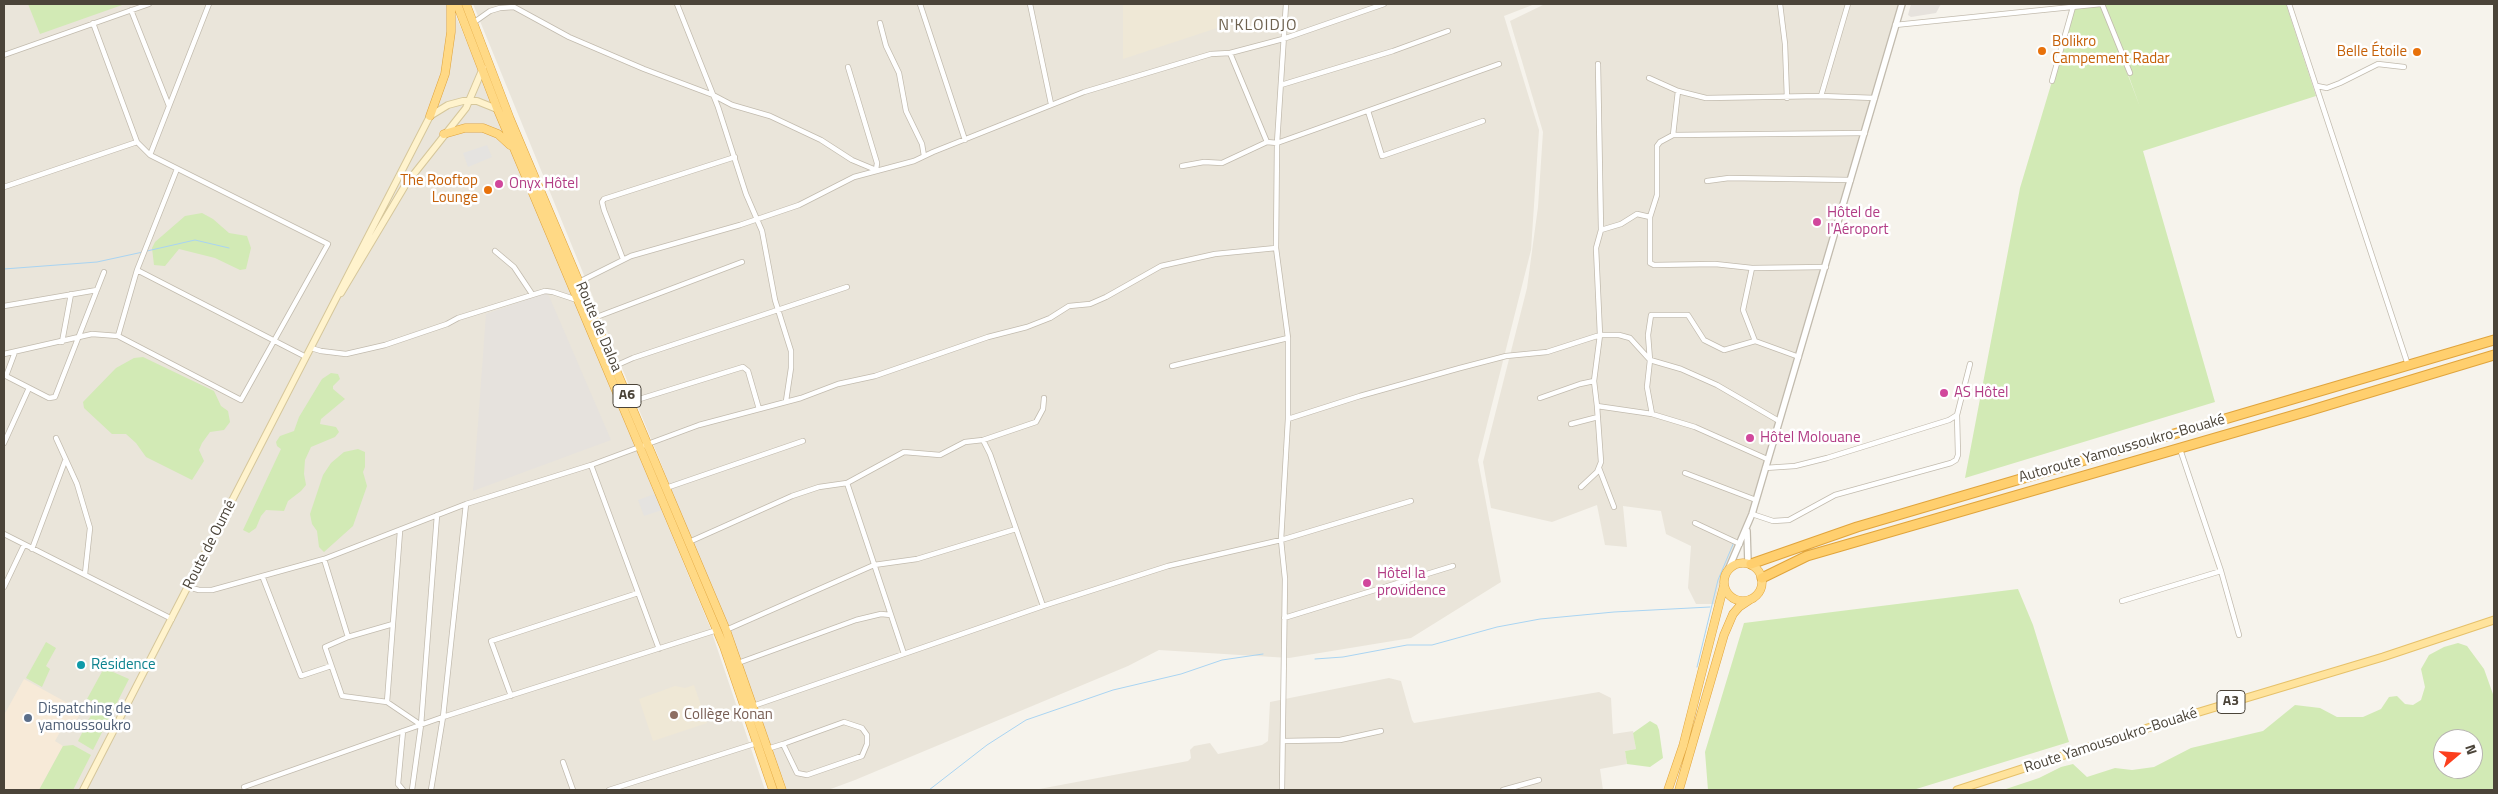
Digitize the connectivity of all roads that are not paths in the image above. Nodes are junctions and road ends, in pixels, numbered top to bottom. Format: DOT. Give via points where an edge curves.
graph roads {
  1 [pos="149,4"];
  2 [pos="209,4"];
  3 [pos="452,4"];
  4 [pos="457,4"];
  5 [pos="466,4"];
  6 [pos="677,4"];
  7 [pos="920,4"];
  8 [pos="1030,4"];
  9 [pos="1286,4"];
  10 [pos="1384,4"];
  11 [pos="1780,4"];
  12 [pos="1848,4"];
  13 [pos="1902,4"];
  14 [pos="2101,4"];
  15 [pos="2289,4"];
  16 [pos="2073,8"];
  17 [pos="131,10"];
  18 [pos="93,23"];
  19 [pos="473,23"];
  20 [pos="880,23"];
  21 [pos="1896,25"];
  22 [pos="1448,31"];
  23 [pos="1283,40"];
  24 [pos="1230,53"];
  25 [pos="4,55"];
  26 [pos="486,58"];
  27 [pos="1499,64"];
  28 [pos="1598,64"];
  29 [pos="848,67"];
  30 [pos="2404,67"];
  31 [pos="482,72"];
  32 [pos="2130,74"];
  33 [pos="1648,78"];
  34 [pos="2052,80"];
  35 [pos="1280,85"];
  36 [pos="2316,86"];
  37 [pos="1678,90"];
  38 [pos="713,95"];
  39 [pos="1821,96"];
  40 [pos="1788,98"];
  41 [pos="1875,98"];
  42 [pos="470,101"];
  43 [pos="1051,104"];
  44 [pos="169,106"];
  45 [pos="497,108"];
  46 [pos="1368,111"];
  47 [pos="430,116"];
  48 [pos="510,119"];
  49 [pos="1483,121"];
  50 [pos="1865,133"];
  51 [pos="444,134"];
  52 [pos="1673,135"];
  53 [pos="965,140"];
  54 [pos="137,142"];
  55 [pos="1267,142"];
  56 [pos="1277,143"];
  57 [pos="515,151"];
  58 [pos="150,155"];
  59 [pos="924,156"];
  60 [pos="735,158"];
  61 [pos="1182,166"];
  62 [pos="177,168"];
  63 [pos="876,170"];
  64 [pos="1851,180"];
  65 [pos="1707,181"];
  66 [pos="4,187"];
  67 [pos="1650,217"];
  68 [pos="758,219"];
  69 [pos="1601,230"];
  70 [pos="1276,248"];
  71 [pos="496,251"];
  72 [pos="623,260"];
  73 [pos="742,262"];
  74 [pos="1826,267"];
  75 [pos="1752,268"];
  76 [pos="137,270"];
  77 [pos="104,272"];
  78 [pos="579,282"];
  79 [pos="848,286"];
  80 [pos="97,290"];
  81 [pos="71,294"];
  82 [pos="532,294"];
  83 [pos="336,300"];
  84 [pos="577,300"];
  85 [pos="4,306"];
  86 [pos="778,311"];
  87 [pos="594,318"];
  88 [pos="1600,335"];
  89 [pos="79,336"];
  90 [pos="118,336"];
  91 [pos="1288,338"];
  92 [pos="1755,340"];
  93 [pos="2494,340"];
  94 [pos="276,341"];
  95 [pos="62,342"];
  96 [pos="311,348"];
  97 [pos="15,352"];
  98 [pos="4,354"];
  99 [pos="2494,354"];
  100 [pos="306,357"];
  101 [pos="1799,357"];
  102 [pos="1650,360"];
  103 [pos="1970,364"];
  104 [pos="615,366"];
  105 [pos="1172,366"];
  106 [pos="2409,366"];
  107 [pos="5,376"];
  108 [pos="1594,381"];
  109 [pos="30,388"];
  110 [pos="1044,398"];
  111 [pos="1540,398"];
  112 [pos="786,401"];
  113 [pos="630,402"];
  114 [pos="1597,406"];
  115 [pos="759,409"];
  116 [pos="1652,414"];
  117 [pos="1957,415"];
  118 [pos="1598,417"];
  119 [pos="1288,419"];
  120 [pos="1779,421"];
  121 [pos="1570,424"];
  122 [pos="56,438"];
  123 [pos="983,440"];
  124 [pos="803,441"];
  125 [pos="4,443"];
  126 [pos="648,445"];
  127 [pos="639,448"];
  128 [pos="2179,448"];
  129 [pos="1767,459"];
  130 [pos="65,461"];
  131 [pos="591,464"];
  132 [pos="1599,468"];
  133 [pos="1765,468"];
  134 [pos="1685,473"];
  135 [pos="848,483"];
  136 [pos="1581,487"];
  137 [pos="666,488"];
  138 [pos="1756,500"];
  139 [pos="1411,501"];
  140 [pos="466,504"];
  141 [pos="1614,507"];
  142 [pos="1752,514"];
  143 [pos="437,515"];
  144 [pos="1695,523"];
  145 [pos="1016,529"];
  146 [pos="1747,529"];
  147 [pos="400,531"];
  148 [pos="4,534"];
  149 [pos="1281,540"];
  150 [pos="689,542"];
  151 [pos="1740,544"];
  152 [pos="24,545"];
  153 [pos="32,549"];
  154 [pos="324,559"];
  155 [pos="1749,564"];
  156 [pos="874,565"];
  157 [pos="1452,566"];
  158 [pos="1728,570"];
  159 [pos="2222,571"];
  160 [pos="85,574"];
  161 [pos="263,578"];
  162 [pos="1762,578"];
  163 [pos="1724,585"];
  164 [pos="4,587"];
  165 [pos="188,587"];
  166 [pos="638,593"];
  167 [pos="1752,599"];
  168 [pos="2122,601"];
  169 [pos="1043,606"];
  170 [pos="890,615"];
  171 [pos="1284,618"];
  172 [pos="172,619"];
  173 [pos="2494,620"];
  174 [pos="393,624"];
  175 [pos="717,630"];
  176 [pos="726,630"];
  177 [pos="2239,635"];
  178 [pos="348,637"];
  179 [pos="659,649"];
  180 [pos="904,654"];
  181 [pos="738,663"];
  182 [pos="331,666"];
  183 [pos="511,696"];
  184 [pos="387,702"];
  185 [pos="753,706"];
  186 [pos="443,717"];
  187 [pos="421,725"];
  188 [pos="403,731"];
  189 [pos="1381,731"];
  190 [pos="1282,741"];
  191 [pos="757,743"];
  192 [pos="783,744"];
  193 [pos="767,749"];
  194 [pos="563,762"];
  195 [pos="1540,780"];
  196 [pos="244,787"];
  197 [pos="1968,788"];
  198 [pos="83,790"];
  199 [pos="403,790"];
  200 [pos="412,790"];
  201 [pos="431,790"];
  202 [pos="573,790"];
  203 [pos="609,790"];
  204 [pos="773,790"];
  205 [pos="782,790"];
  206 [pos="1282,790"];
  207 [pos="1503,790"];
  208 [pos="1668,790"];
  209 [pos="1679,790"];
  210 [pos="1957,790"];
  1 -- 17 [label="street"];
  2 -- 44 [label="street"];
  3 -- 47 [label="highway" via="445,74"];
  4 -- 31 [label="highway, Route de Daloa / A6"];
  5 -- 19 [label="highway, Route de Daloa / A6"];
  6 -- 38 [label="street"];
  7 -- 53 [label="street"];
  8 -- 43 [label="street"];
  9 -- 23 [label="street"];
  10 -- 23 [label="street"];
  11 -- 40 [label="street"];
  12 -- 39 [label="street"];
  13 -- 21 [label="street"];
  14 -- 16 [label="street"];
  14 -- 32 [label="street"];
  15 -- 36 [label="street"];
  16 -- 21 [label="street"];
  16 -- 34 [label="street"];
  17 -- 18 [label="street"];
  17 -- 44 [label="street"];
  18 -- 25 [label="street"];
  18 -- 54 [label="street"];
  19 -- 26 [label="highway, Route de Daloa / A6"];
  19 -- 38 [label="street" via="490,11 514,8 569,37 664,78"];
  20 -- 59 [label="street" via="899,74 906,110 922,144"];
  21 -- 41 [label="street"];
  22 -- 35 [label="street"];
  23 -- 24 [label="street"];
  23 -- 35 [label="street"];
  24 -- 43 [label="street" via="1210,54"];
  24 -- 55 [label="street"];
  26 -- 31 [label="main road"];
  26 -- 48 [label="highway, Route de Daloa / A6"];
  27 -- 46 [label="street"];
  28 -- 69 [label="street"];
  29 -- 63 [label="street" via="877,162"];
  30 -- 36 [label="street" via="2378,64 2340,84 2327,88"];
  31 -- 42 [label="main road"];
  31 -- 45 [label="highway, Route de Daloa / A6"];
  33 -- 37 [label="street"];
  35 -- 56 [label="street"];
  36 -- 106 [label="street"];
  37 -- 40 [label="street" via="1706,98"];
  37 -- 52 [label="street"];
  38 -- 60 [label="street"];
  38 -- 63 [label="street" via="732,105 770,116"];
  39 -- 40 [label="street"];
  39 -- 41 [label="street"];
  41 -- 50 [label="street"];
  42 -- 45 [label="main road"];
  42 -- 47 [label="main road" via="448,105"];
  42 -- 51 [label="main road"];
  43 -- 53 [label="street"];
  44 -- 58 [label="street"];
  45 -- 48 [label="main road"];
  45 -- 57 [label="highway, Route de Daloa / A6"];
  46 -- 49 [label="street" via="1382,156"];
  46 -- 56 [label="street"];
  47 -- 83 [label="main road"];
  48 -- 78 [label="highway, Route de Daloa / A6"];
  50 -- 52 [label="street"];
  50 -- 64 [label="street"];
  51 -- 57 [label="highway" via="465,128 483,128 506,139"];
  51 -- 83 [label="main road" via="406,184"];
  52 -- 67 [label="street" via="1657,146 1657,195"];
  53 -- 59 [label="street"];
  54 -- 58 [label="street"];
  54 -- 66 [label="street"];
  55 -- 56 [label="street"];
  55 -- 61 [label="street" via="1222,163"];
  56 -- 70 [label="street"];
  57 -- 84 [label="highway, Route de Daloa / A6"];
  58 -- 62 [label="street"];
  59 -- 63 [label="street" via="890,169"];
  60 -- 68 [label="street"];
  60 -- 72 [label="street" via="604,199 604,210"];
  62 -- 76 [label="street"];
  62 -- 94 [label="street" via="328,244"];
  63 -- 68 [label="street" via="854,177 799,205"];
  64 -- 65 [label="street" via="1729,178"];
  64 -- 74 [label="street"];
  67 -- 69 [label="street" via="1637,214 1621,224"];
  67 -- 75 [label="street" via="1649,257 1654,265 1715,264"];
  68 -- 72 [label="street"];
  68 -- 86 [label="street"];
  69 -- 88 [label="street" via="1596,248"];
  70 -- 91 [label="street"];
  70 -- 112 [label="street" via="1215,254 1161,266 1098,300 1069,306 1027,327"];
  71 -- 82 [label="street" via="514,268"];
  72 -- 78 [label="street"];
  73 -- 87 [label="street"];
  74 -- 75 [label="street"];
  74 -- 101 [label="street"];
  75 -- 92 [label="street" via="1743,310"];
  76 -- 90 [label="street"];
  76 -- 94 [label="street"];
  77 -- 80 [label="street"];
  78 -- 87 [label="highway, Route de Daloa / A6"];
  79 -- 86 [label="street"];
  80 -- 81 [label="street"];
  80 -- 89 [label="street"];
  81 -- 85 [label="street"];
  81 -- 95 [label="street"];
  82 -- 84 [label="street" via="553,292"];
  82 -- 96 [label="street" via="384,345 346,354"];
  83 -- 96 [label="main road, Route de Oumé"];
  84 -- 127 [label="highway, Route de Daloa / A6"];
  86 -- 104 [label="street"];
  86 -- 112 [label="street" via="791,351"];
  87 -- 104 [label="highway, Route de Daloa / A6"];
  88 -- 102 [label="street" via="1619,334 1630,338"];
  88 -- 108 [label="street"];
  88 -- 119 [label="street" via="1547,352 1506,356 1460,368"];
  89 -- 90 [label="street"];
  89 -- 95 [label="street"];
  89 -- 109 [label="street" via="55,397 49,398"];
  90 -- 94 [label="street" via="241,400"];
  91 -- 105 [label="street"];
  91 -- 119 [label="street"];
  92 -- 101 [label="street"];
  92 -- 102 [label="street" via="1724,350 1704,340 1688,315 1650,315"];
  93 -- 106 [label="highway, Autoroute Yamoussoukro-Bouaké"];
  94 -- 100 [label="street"];
  95 -- 97 [label="street"];
  96 -- 100 [label="main road, Route de Oumé"];
  97 -- 98 [label="street"];
  97 -- 107 [label="street"];
  99 -- 128 [label="highway, Autoroute Yamoussoukro-Bouaké"];
  100 -- 165 [label="main road, Route de Oumé"];
  101 -- 120 [label="street"];
  102 -- 116 [label="street" via="1647,387"];
  102 -- 120 [label="street" via="1681,368 1717,385"];
  103 -- 117 [label="street"];
  104 -- 113 [label="highway, Route de Daloa / A6"];
  106 -- 155 [label="highway, Autoroute Yamoussoukro-Bouaké" via="1857,527"];
  107 -- 109 [label="street"];
  108 -- 111 [label="street"];
  108 -- 114 [label="street"];
  109 -- 125 [label="street"];
  110 -- 123 [label="street" via="1043,409 1036,422"];
  112 -- 115 [label="street"];
  113 -- 115 [label="street" via="742,367 748,371"];
  113 -- 126 [label="highway, Route de Daloa / A6"];
  114 -- 116 [label="street"];
  114 -- 118 [label="street"];
  115 -- 126 [label="street" via="699,425"];
  116 -- 129 [label="street" via="1695,427"];
  117 -- 133 [label="street" via="1896,438 1827,458 1795,466"];
  117 -- 142 [label="street" via="1958,455 1951,463 1835,495 1789,520 1773,521"];
  118 -- 121 [label="street"];
  118 -- 132 [label="street" via="1602,453"];
  119 -- 149 [label="street"];
  120 -- 129 [label="street"];
  122 -- 130 [label="street"];
  123 -- 135 [label="street" via="965,442 940,456 904,452"];
  123 -- 145 [label="street"];
  124 -- 137 [label="street"];
  126 -- 127 [label="street"];
  126 -- 137 [label="highway, Route de Daloa / A6"];
  127 -- 131 [label="street"];
  127 -- 175 [label="highway, Route de Daloa / A6"];
  128 -- 159 [label="street"];
  128 -- 162 [label="highway, Autoroute Yamoussoukro-Bouaké" via="1807,556"];
  129 -- 133 [label="street"];
  130 -- 153 [label="street"];
  130 -- 160 [label="street" via="77,484 90,528"];
  131 -- 140 [label="street"];
  131 -- 166 [label="street"];
  132 -- 136 [label="street"];
  132 -- 141 [label="street"];
  133 -- 138 [label="street"];
  134 -- 138 [label="street"];
  135 -- 150 [label="street" via="819,487 792,496"];
  135 -- 156 [label="street"];
  137 -- 150 [label="highway, Route de Daloa / A6"];
  138 -- 142 [label="street"];
  139 -- 149 [label="street"];
  140 -- 143 [label="street"];
  140 -- 186 [label="street"];
  142 -- 146 [label="street"];
  143 -- 147 [label="street"];
  143 -- 187 [label="street"];
  144 -- 151 [label="street"];
  145 -- 156 [label="street" via="918,559"];
  145 -- 169 [label="street"];
  146 -- 151 [label="street"];
  146 -- 155 [label="street"];
  147 -- 154 [label="street"];
  147 -- 174 [label="street"];
  148 -- 152 [label="street"];
  149 -- 169 [label="street" via="1168,566"];
  149 -- 171 [label="street"];
  150 -- 176 [label="highway, Route de Daloa / A6"];
  151 -- 158 [label="street"];
  152 -- 153 [label="street"];
  152 -- 164 [label="street"];
  153 -- 160 [label="street"];
  154 -- 161 [label="street"];
  154 -- 178 [label="street"];
  155 -- 158 [label="highway" via="1738,563"];
  155 -- 162 [label="highway"];
  156 -- 170 [label="street"];
  156 -- 176 [label="street"];
  157 -- 171 [label="street"];
  158 -- 163 [label="highway"];
  159 -- 168 [label="street"];
  159 -- 177 [label="street"];
  160 -- 172 [label="street"];
  161 -- 165 [label="street" via="212,590"];
  161 -- 182 [label="street" via="301,676"];
  162 -- 167 [label="highway" via="1760,591"];
  163 -- 167 [label="highway" via="1734,599"];
  163 -- 208 [label="highway"];
  165 -- 172 [label="main road, Route de Oumé"];
  166 -- 179 [label="street"];
  166 -- 183 [label="street" via="491,641"];
  167 -- 209 [label="highway" via="1733,614 1724,635"];
  169 -- 180 [label="street"];
  170 -- 180 [label="street"];
  170 -- 181 [label="street" via="856,620"];
  171 -- 190 [label="street"];
  172 -- 198 [label="main road, Route de Oumé"];
  173 -- 197 [label="main road, Route Yamousoukro-Bouaké / A3" via="2166,722"];
  174 -- 178 [label="street"];
  174 -- 184 [label="street"];
  175 -- 179 [label="street"];
  175 -- 191 [label="highway, Route de Daloa / A6"];
  176 -- 181 [label="highway, Route de Daloa / A6"];
  178 -- 182 [label="street" via="325,647"];
  179 -- 183 [label="street"];
  180 -- 185 [label="street"];
  181 -- 185 [label="highway, Route de Daloa / A6"];
  182 -- 184 [label="street" via="342,696"];
  183 -- 186 [label="street"];
  184 -- 187 [label="street"];
  185 -- 193 [label="highway, Route de Daloa / A6"];
  186 -- 187 [label="street"];
  186 -- 201 [label="street"];
  187 -- 188 [label="street"];
  187 -- 200 [label="street"];
  188 -- 196 [label="street"];
  188 -- 199 [label="street" via="398,784"];
  189 -- 190 [label="street" via="1340,740"];
  190 -- 206 [label="street"];
  191 -- 203 [label="street"];
  191 -- 204 [label="highway, Route de Daloa / A6"];
  192 -- 192 [label="street" via="844,722 862,728 867,735 862,756 806,775 797,773"];
  192 -- 193 [label="street"];
  193 -- 205 [label="highway, Route de Daloa / A6"];
  194 -- 202 [label="street"];
  195 -- 207 [label="street"];
  197 -- 210 [label="main road, Route Yamousoukro-Bouaké / A3"];
}
